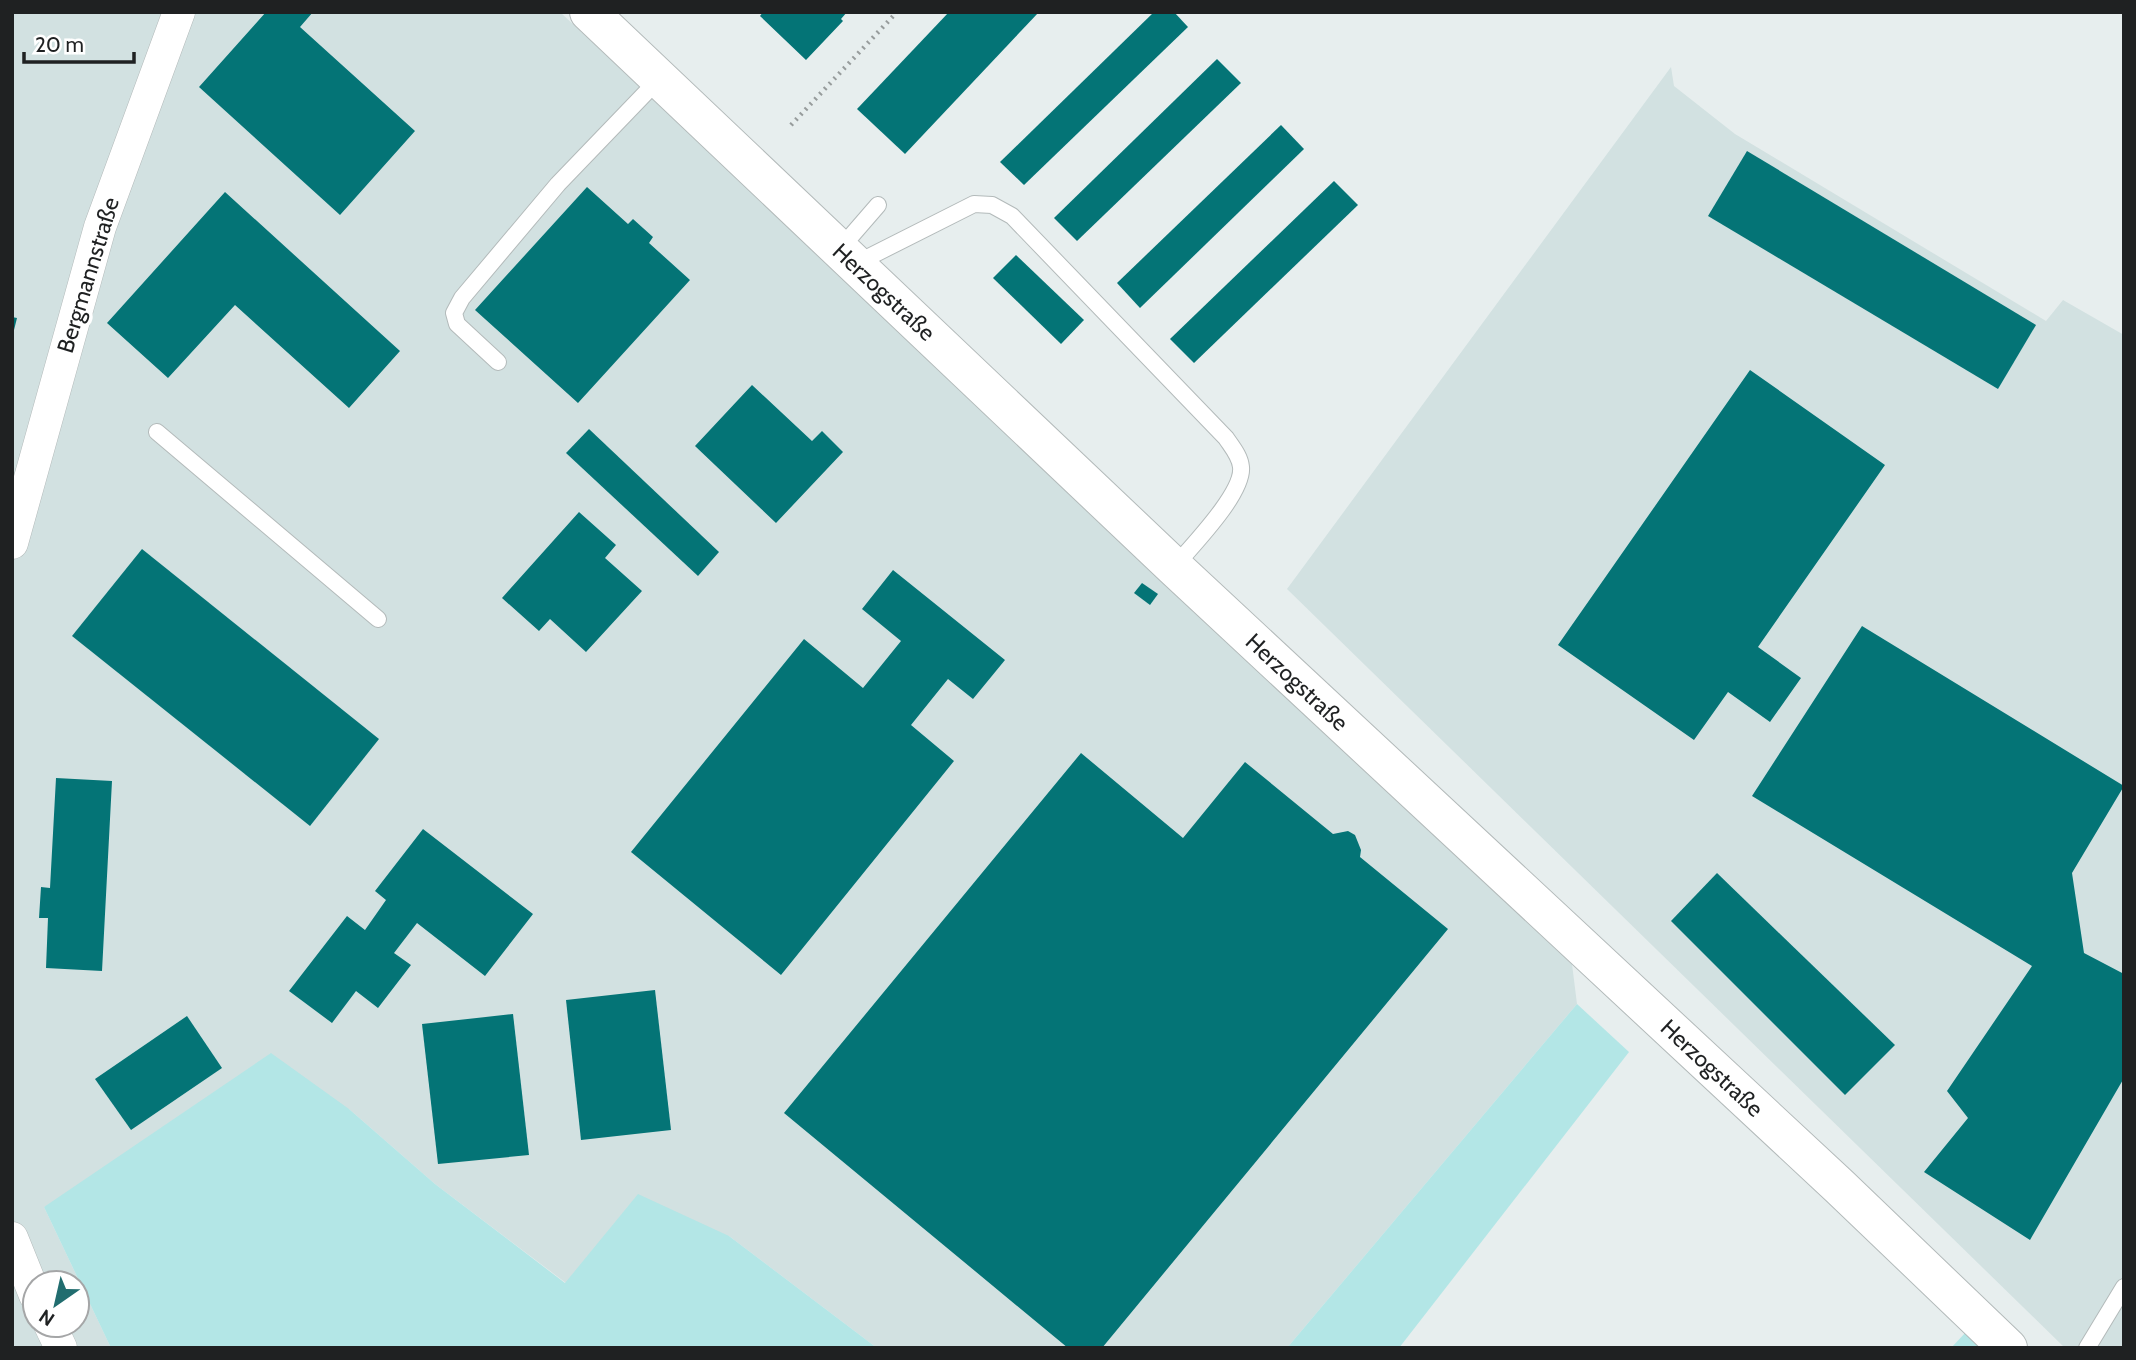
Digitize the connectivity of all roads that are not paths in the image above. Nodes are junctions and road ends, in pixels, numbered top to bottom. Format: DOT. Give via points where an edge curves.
graph roads {
  1 [pos="179,12"];
  2 [pos="589,12"];
  3 [pos="659,79"];
  4 [pos="878,205"];
  5 [pos="847,257"];
  6 [pos="498,362"];
  7 [pos="157,432"];
  8 [pos="12,543"];
  9 [pos="1174,567"];
  10 [pos="378,619"];
  11 [pos="12,1238"];
  12 [pos="25,1269"];
  13 [pos="2121,1297"];
  14 [pos="2008,1348"];
  15 [pos="2087,1348"];
  1 -- 8 [label="street, Bergmannstraße" via="100,227"];
  2 -- 3 [label="street, Herzogstraße"];
  3 -- 5 [label="street, Herzogstraße"];
  3 -- 6 [label="lane" via="558,184 462,298 454,313 457,324"];
  4 -- 5 [label="lane"];
  5 -- 9 [label="street, Herzogstraße"];
  5 -- 9 [label="lane" via="974,204 992,205 1012,216 1238,455 1242,470 1231,496"];
  7 -- 10 [label="lane"];
  9 -- 14 [label="street, Herzogstraße"];
  11 -- 12 [label="street"];
  13 -- 15 [label="lane"];
}
